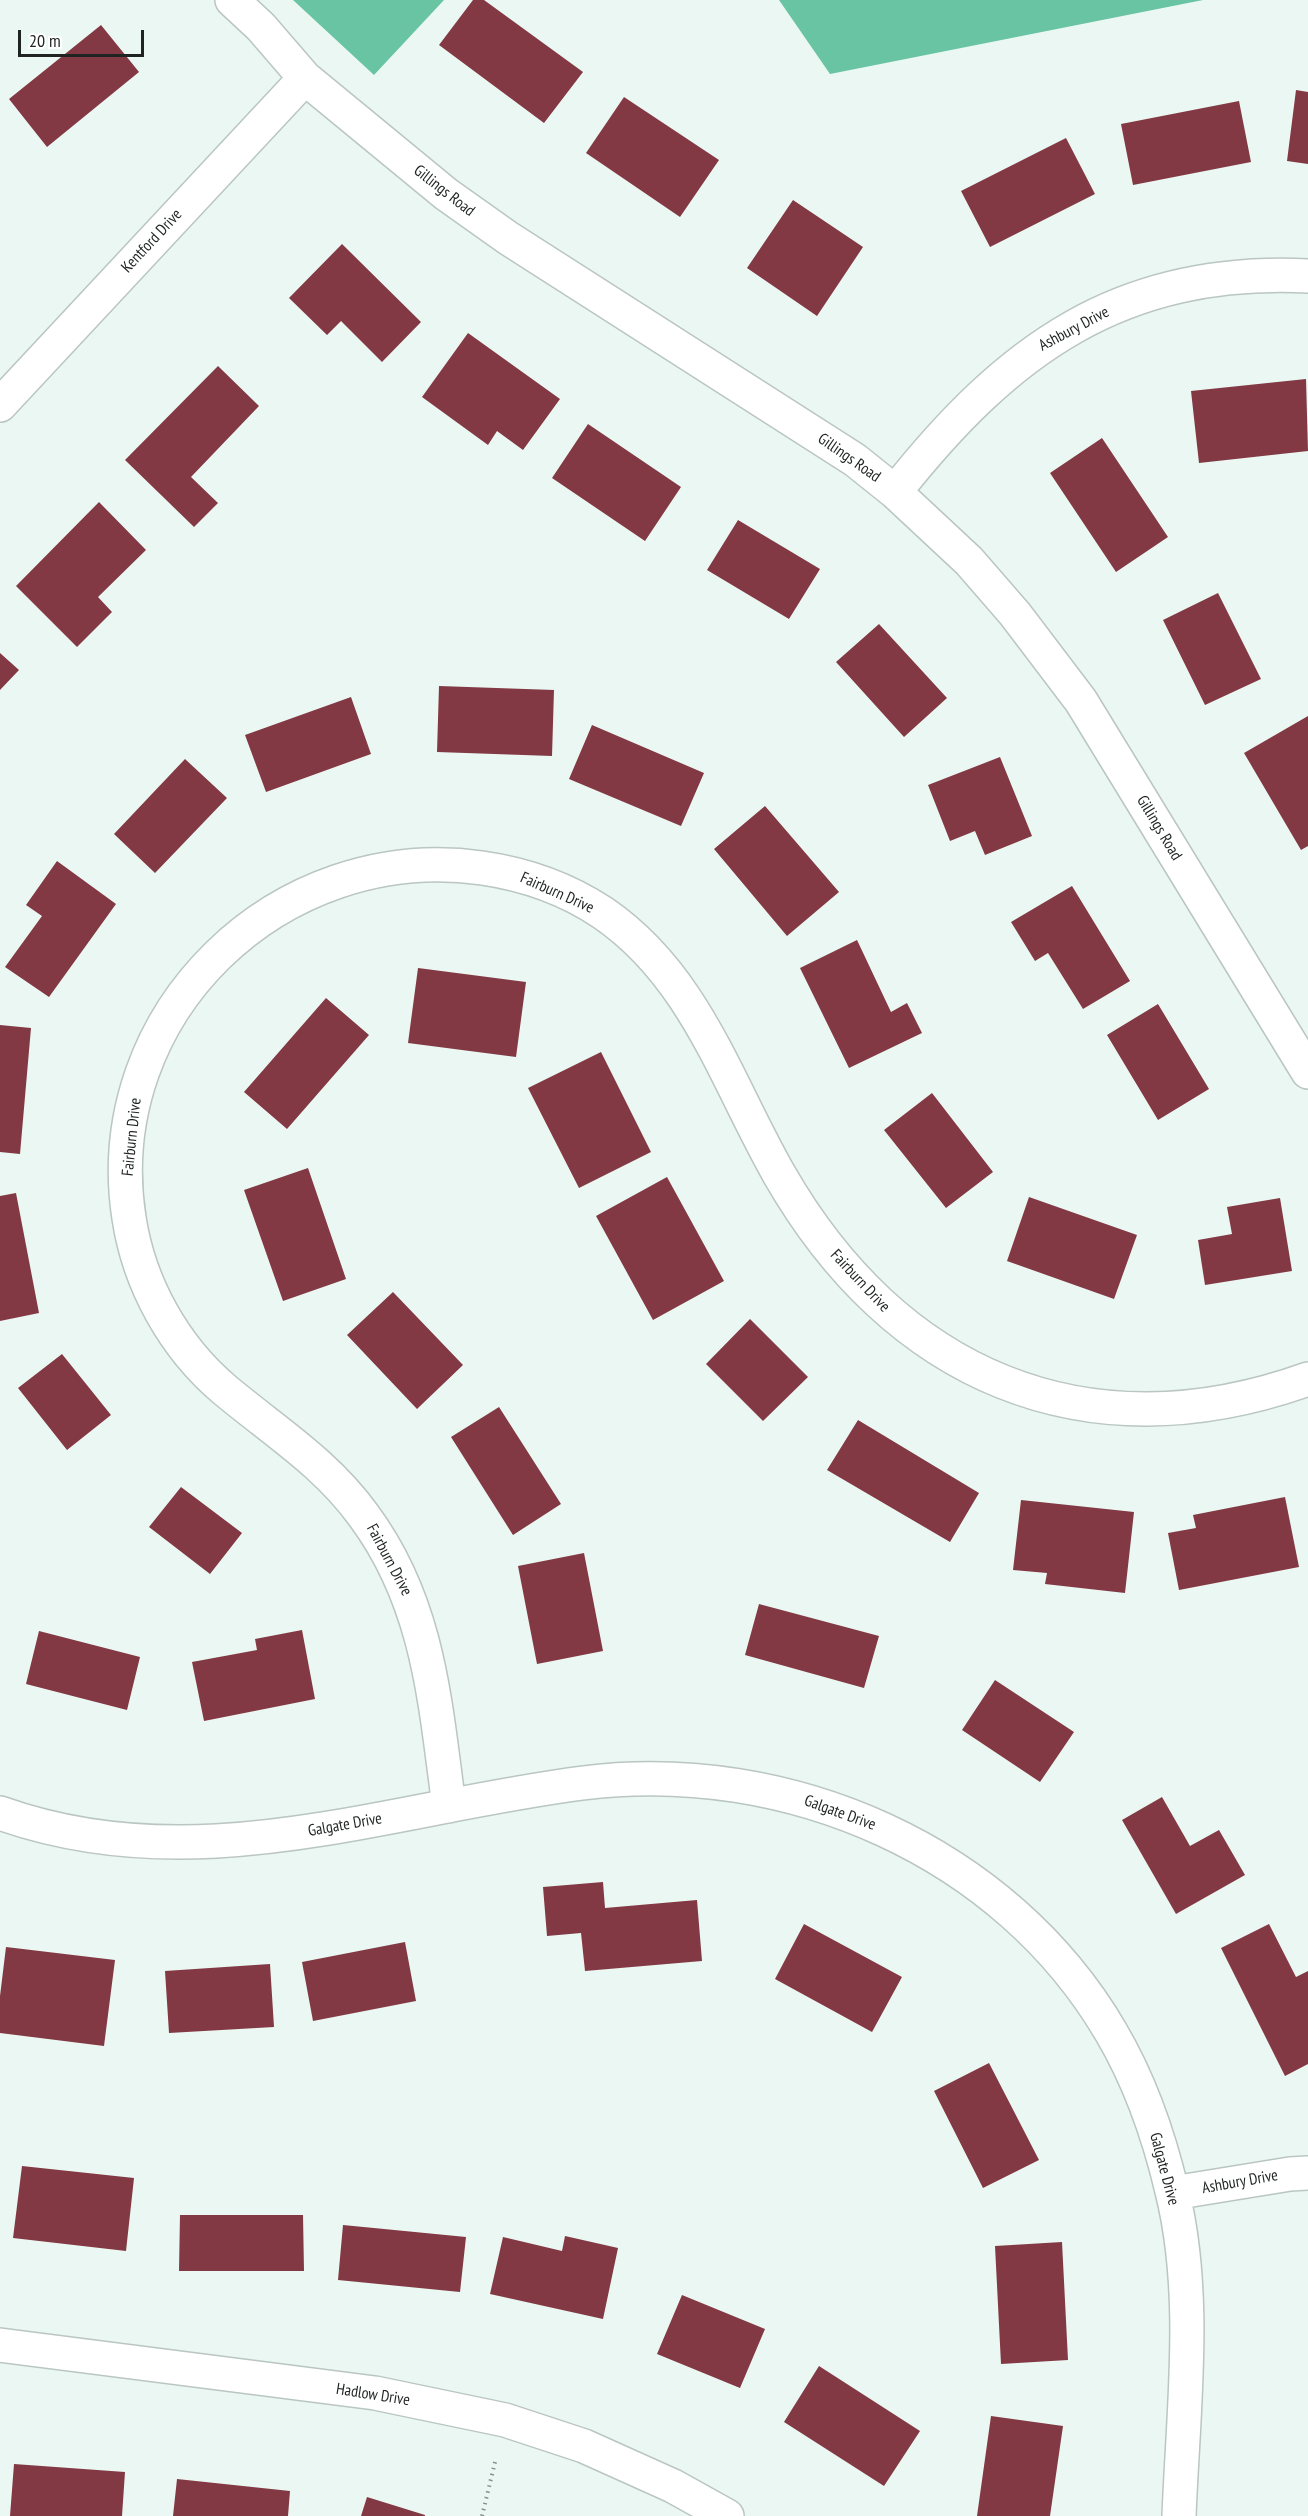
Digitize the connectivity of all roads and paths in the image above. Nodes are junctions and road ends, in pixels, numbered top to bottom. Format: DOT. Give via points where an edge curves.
graph roads {
  1 [pos="232,0"];
  2 [pos="305,78"];
  3 [pos="1308,276"];
  4 [pos="0,405"];
  5 [pos="895,492"];
  6 [pos="1308,1072"];
  7 [pos="1308,1379"];
  8 [pos="449,1806"];
  9 [pos="0,1813"];
  10 [pos="1308,2173"];
  11 [pos="1173,2193"];
  12 [pos="0,2346"];
  13 [pos="505,2421"];
  14 [pos="482,2516"];
  15 [pos="727,2516"];
  16 [pos="1179,2516"];
  1 -- 2 [label="street, Gillings Road"];
  2 -- 4 [label="street, Kentford Drive"];
  2 -- 5 [label="street, Gillings Road" via="446,194 508,238 855,460"];
  3 -- 5 [label="street, Ashbury Drive" via="1264,274 1191,283 1137,298 1069,328 978,396"];
  5 -- 6 [label="street, Gillings Road" via="969,561 1082,701"];
  7 -- 8 [label="street, Fairburn Drive" via="1220,1404 1169,1410 1116,1409 1034,1393 972,1369 923,1340 846,1271 811,1226 778,1173 682,991 650,951 604,914 538,881 458,864 375,870 339,879 297,897 252,924 218,953 189,986 161,1030 136,1092 130,1121 126,1165 129,1217 147,1282 163,1317 182,1344 225,1390 332,1477 366,1517 397,1568 425,1644"];
  8 -- 9 [label="street, Galgate Drive" via="275,1838 169,1844 70,1833"];
  8 -- 11 [label="street, Galgate Drive" via="583,1783 681,1779 741,1785 793,1796 907,1839 953,1866 1001,1902 1079,1985 1110,2030 1142,2091"];
  10 -- 11 [label="street, Ashbury Drive"];
  11 -- 16 [label="street, Galgate Drive" via="1185,2271 1186,2314"];
  12 -- 13 [label="street, Hadlow Drive" via="375,2394"];
  13 -- 14 [label="path"];
  13 -- 15 [label="street, Hadlow Drive" via="584,2446 673,2486"];
}
